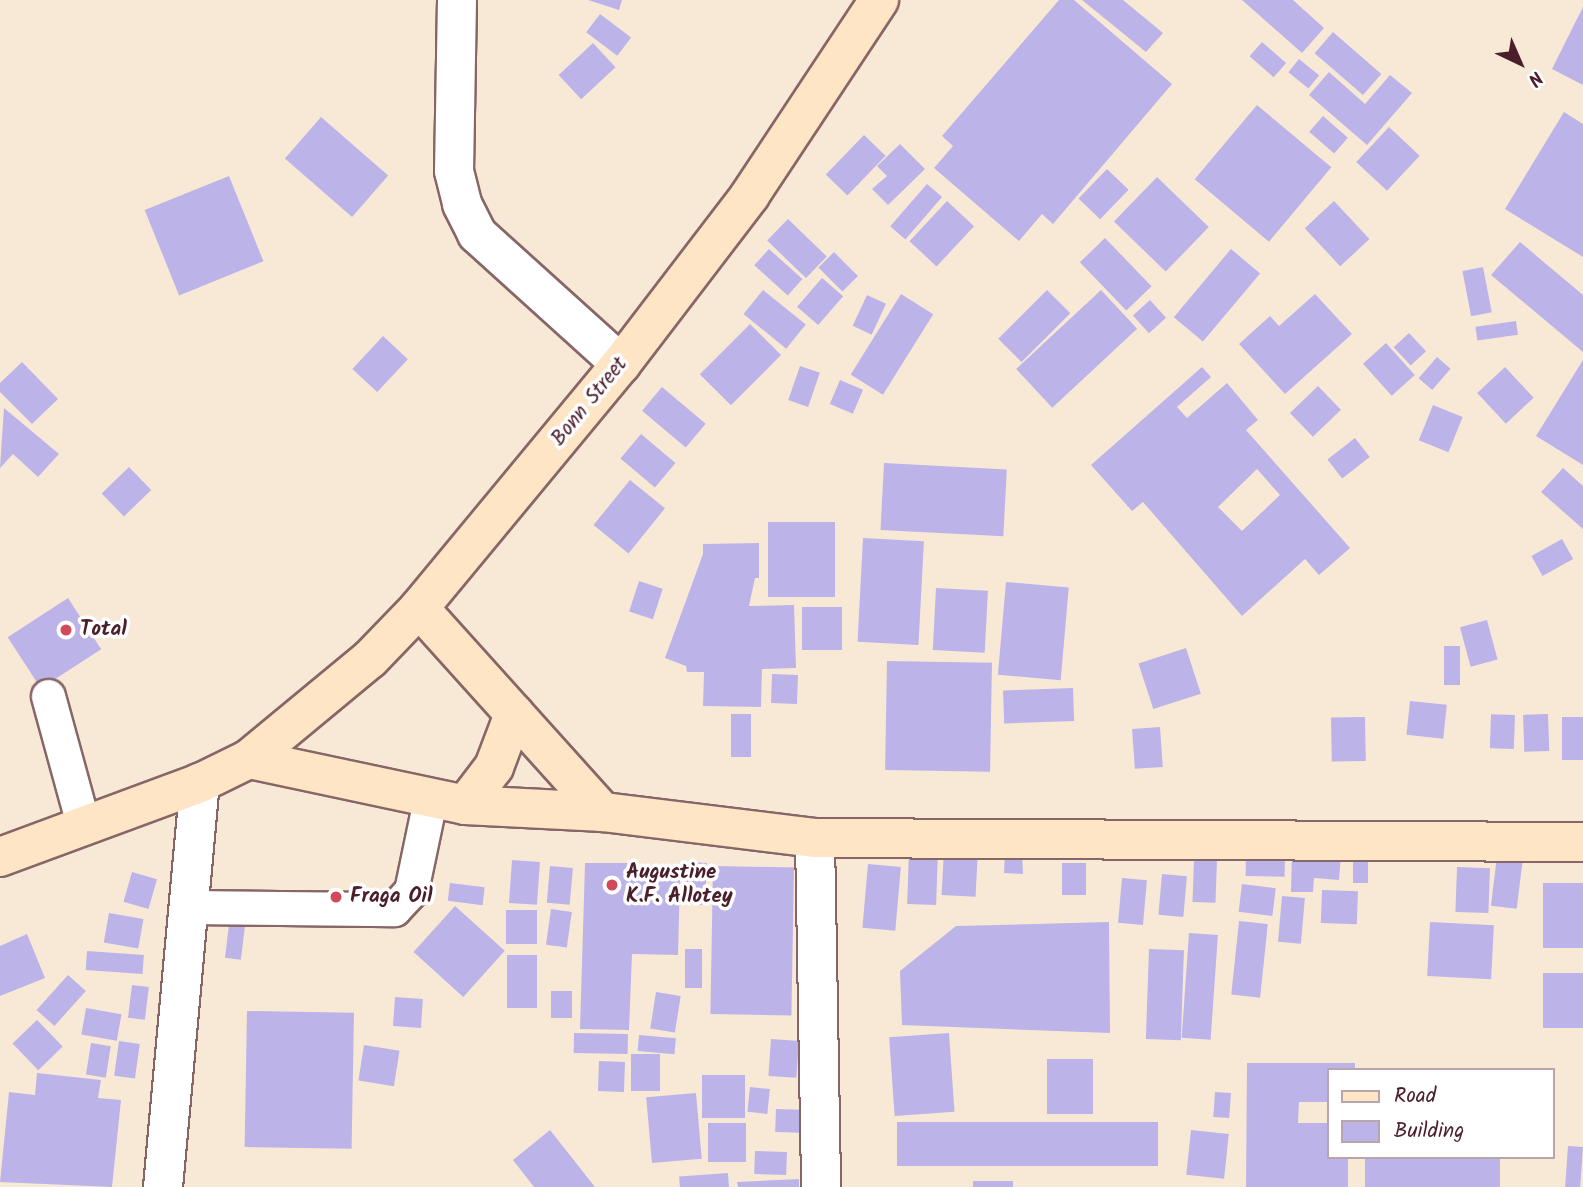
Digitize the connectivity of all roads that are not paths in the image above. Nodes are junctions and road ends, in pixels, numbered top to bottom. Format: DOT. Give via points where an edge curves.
graph roads {
  1 [pos="457,0"];
  2 [pos="879,0"];
  3 [pos="621,365"];
  4 [pos="419,608"];
  5 [pos="48,696"];
  6 [pos="514,714"];
  7 [pos="249,759"];
  8 [pos="200,783"];
  9 [pos="447,802"];
  10 [pos="603,812"];
  11 [pos="83,824"];
  12 [pos="815,838"];
  13 [pos="1583,842"];
  14 [pos="0,857"];
  15 [pos="189,907"];
  16 [pos="163,1187"];
  17 [pos="821,1187"];
  1 -- 3 [label="street" via="454,171 461,204 477,234"];
  2 -- 3 [label="street, Bonn Street" via="750,195"];
  3 -- 4 [label="street, Bonn Street"];
  4 -- 6 [label="street"];
  4 -- 7 [label="street, Bonn Street" via="326,699"];
  5 -- 11 [label="lane"];
  6 -- 9 [label="street" via="494,767"];
  6 -- 10 [label="street"];
  7 -- 8 [label="street, Bonn Street"];
  7 -- 9 [label="street"];
  8 -- 11 [label="street, Bonn Street"];
  8 -- 15 [label="street"];
  9 -- 10 [label="street"];
  9 -- 15 [label="lane" via="411,891 394,909"];
  10 -- 12 [label="street"];
  11 -- 14 [label="street, Bonn Street"];
  12 -- 13 [label="street"];
  12 -- 17 [label="street"];
  15 -- 16 [label="street"];
}
